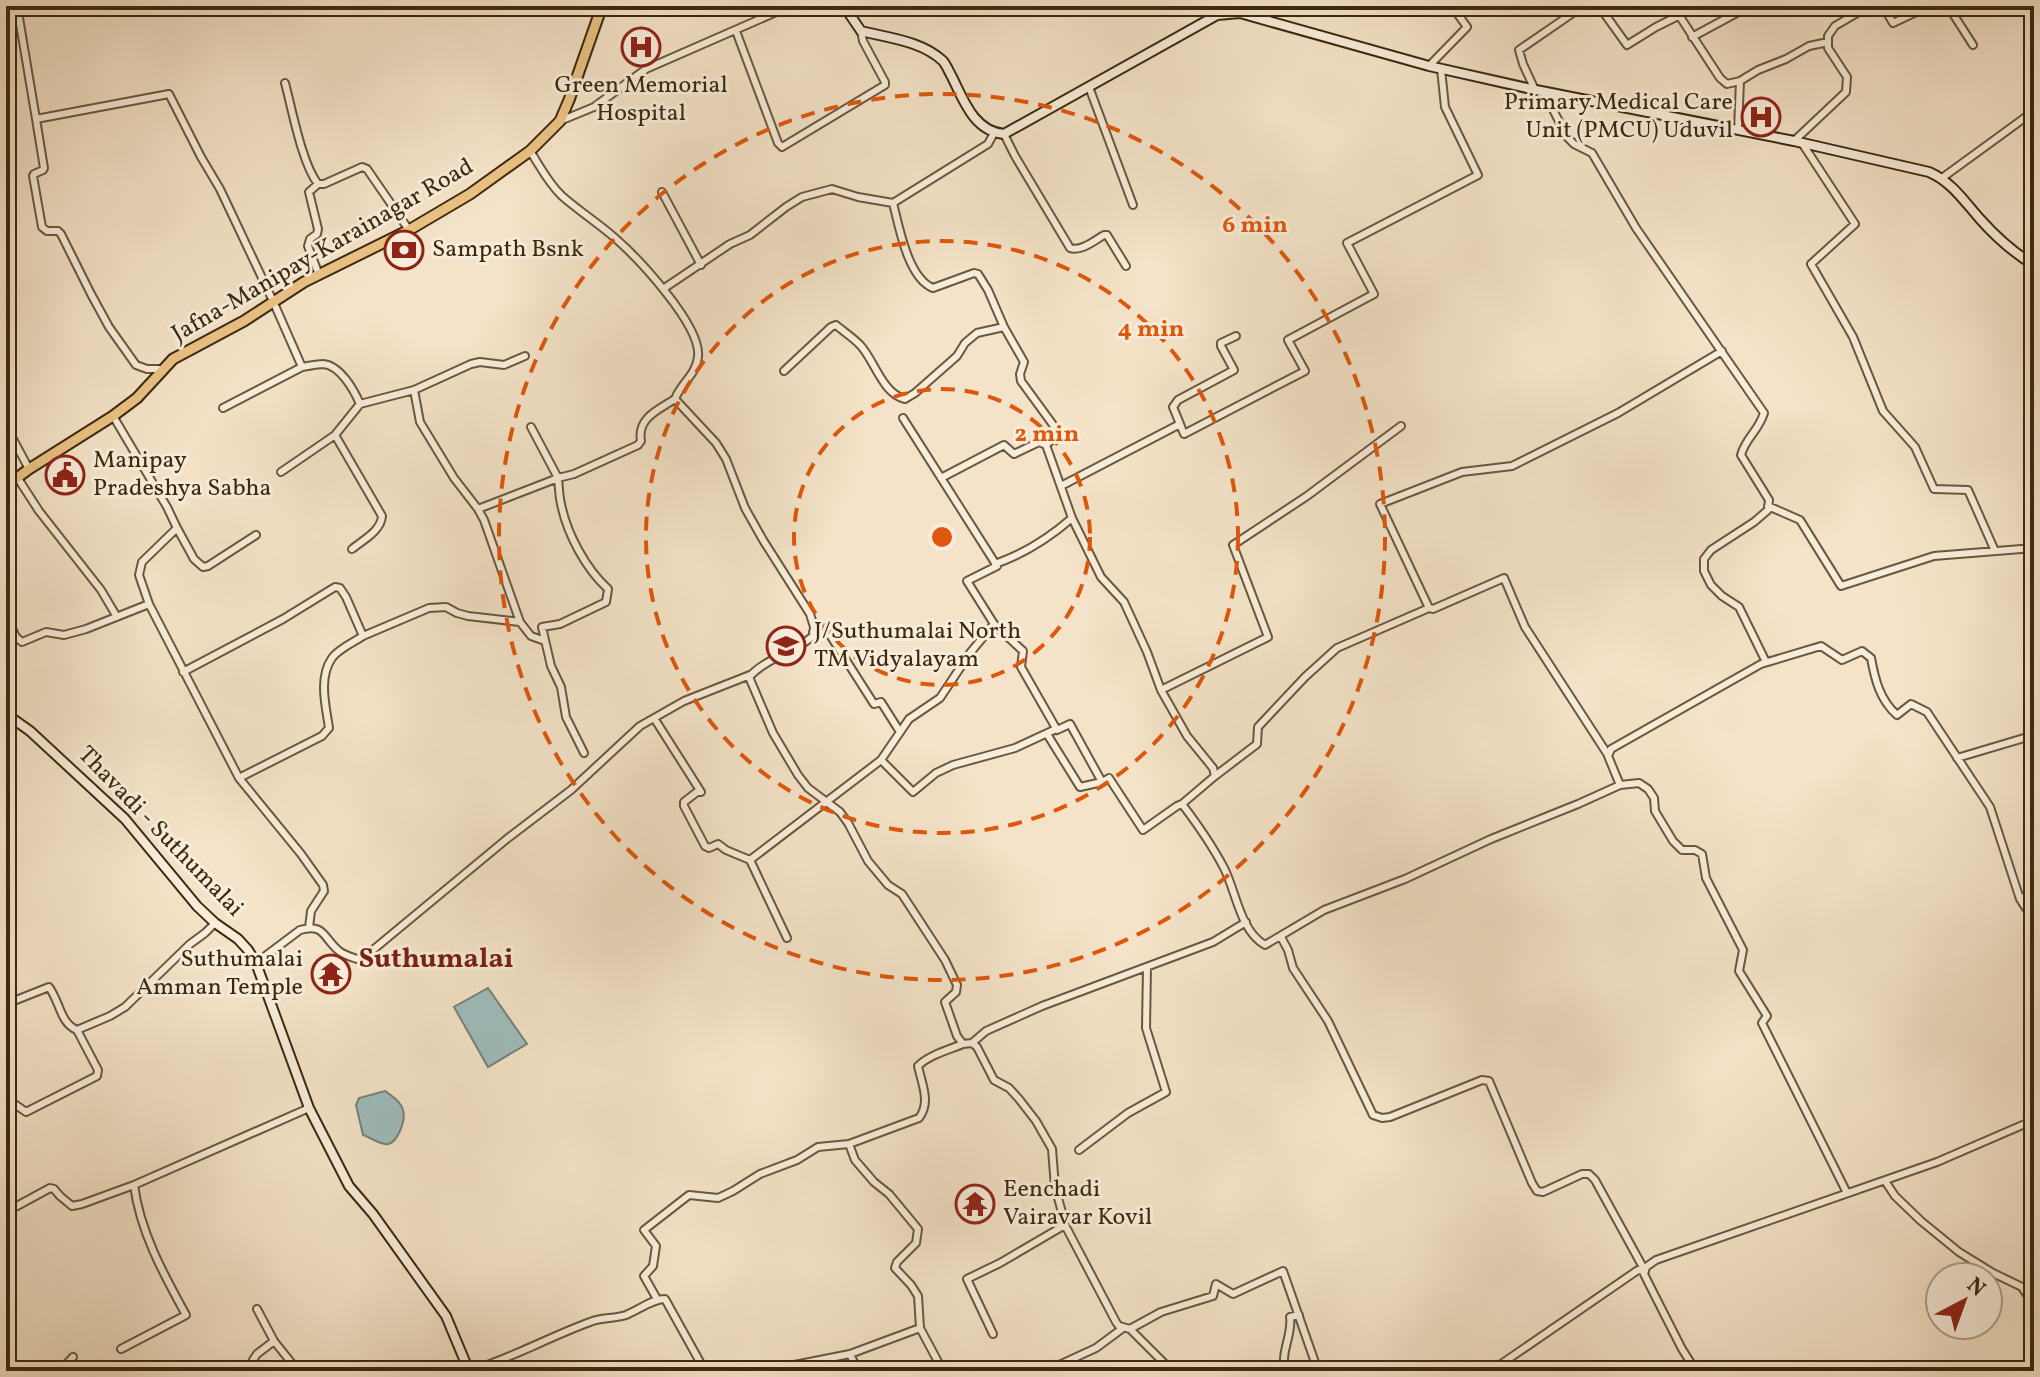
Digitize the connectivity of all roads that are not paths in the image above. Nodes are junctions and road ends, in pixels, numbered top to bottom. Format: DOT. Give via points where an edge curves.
graph roads {
  1 [pos="17,6"];
  2 [pos="602,6"];
  3 [pos="790,6"];
  4 [pos="844,6"];
  5 [pos="1452,6"];
  6 [pos="1583,6"];
  7 [pos="1599,6"];
  8 [pos="1673,6"];
  9 [pos="1869,6"];
  10 [pos="1883,6"];
  11 [pos="1929,6"];
  12 [pos="1948,6"];
  13 [pos="1742,10"];
  14 [pos="1678,16"];
  15 [pos="736,31"];
  16 [pos="861,31"];
  17 [pos="1692,37"];
  18 [pos="1828,42"];
  19 [pos="1973,45"];
  20 [pos="1429,66"];
  21 [pos="1441,69"];
  22 [pos="1740,81"];
  23 [pos="285,83"];
  24 [pos="1089,87"];
  25 [pos="1540,91"];
  26 [pos="2034,111"];
  27 [pos="36,119"];
  28 [pos="560,121"];
  29 [pos="1738,130"];
  30 [pos="994,133"];
  31 [pos="1004,134"];
  32 [pos="1798,142"];
  33 [pos="530,151"];
  34 [pos="1942,178"];
  35 [pos="318,184"];
  36 [pos="662,192"];
  37 [pos="893,203"];
  38 [pos="1133,205"];
  39 [pos="409,230"];
  40 [pos="701,265"];
  41 [pos="2034,265"];
  42 [pos="1126,266"];
  43 [pos="319,275"];
  44 [pos="663,289"];
  45 [pos="273,301"];
  46 [pos="1004,327"];
  47 [pos="1236,336"];
  48 [pos="1722,351"];
  49 [pos="525,356"];
  50 [pos="302,367"];
  51 [pos="161,369"];
  52 [pos="784,371"];
  53 [pos="414,390"];
  54 [pos="675,399"];
  55 [pos="360,404"];
  56 [pos="223,408"];
  57 [pos="113,416"];
  58 [pos="903,418"];
  59 [pos="1180,424"];
  60 [pos="1067,425"];
  61 [pos="6,426"];
  62 [pos="1401,426"];
  63 [pos="531,427"];
  64 [pos="1059,433"];
  65 [pos="335,435"];
  66 [pos="1046,445"];
  67 [pos="29,469"];
  68 [pos="281,472"];
  69 [pos="17,477"];
  70 [pos="558,478"];
  71 [pos="941,478"];
  72 [pos="6,486"];
  73 [pos="1061,486"];
  74 [pos="1768,506"];
  75 [pos="478,509"];
  76 [pos="1072,518"];
  77 [pos="177,528"];
  78 [pos="256,535"];
  79 [pos="2034,548"];
  80 [pos="352,549"];
  81 [pos="1995,551"];
  82 [pos="995,564"];
  83 [pos="149,604"];
  84 [pos="1429,608"];
  85 [pos="6,615"];
  86 [pos="117,617"];
  87 [pos="520,622"];
  88 [pos="994,624"];
  89 [pos="813,632"];
  90 [pos="363,636"];
  91 [pos="545,641"];
  92 [pos="1766,662"];
  93 [pos="183,672"];
  94 [pos="750,675"];
  95 [pos="1161,690"];
  96 [pos="6,714"];
  97 [pos="654,718"];
  98 [pos="1056,729"];
  99 [pos="900,732"];
  100 [pos="1047,734"];
  101 [pos="2034,735"];
  102 [pos="584,753"];
  103 [pos="1608,756"];
  104 [pos="1957,758"];
  105 [pos="881,760"];
  106 [pos="1215,776"];
  107 [pos="239,778"];
  108 [pos="1102,782"];
  109 [pos="1620,785"];
  110 [pos="827,801"];
  111 [pos="1182,804"];
  112 [pos="750,860"];
  113 [pos="2034,892"];
  114 [pos="2020,899"];
  115 [pos="2034,917"];
  116 [pos="1246,922"];
  117 [pos="215,923"];
  118 [pos="309,928"];
  119 [pos="1281,937"];
  120 [pos="787,938"];
  121 [pos="256,963"];
  122 [pos="1147,968"];
  123 [pos="6,1004"];
  124 [pos="77,1030"];
  125 [pos="972,1043"];
  126 [pos="963,1044"];
  127 [pos="6,1098"];
  128 [pos="309,1108"];
  129 [pos="2034,1120"];
  130 [pos="849,1144"];
  131 [pos="1079,1150"];
  132 [pos="1885,1181"];
  133 [pos="134,1185"];
  134 [pos="1847,1193"];
  135 [pos="6,1212"];
  136 [pos="1065,1225"];
  137 [pos="1645,1271"];
  138 [pos="657,1299"];
  139 [pos="2034,1306"];
  140 [pos="257,1309"];
  141 [pos="1299,1315"];
  142 [pos="920,1328"];
  143 [pos="1126,1328"];
  144 [pos="993,1334"];
  145 [pos="274,1341"];
  146 [pos="121,1349"];
  147 [pos="850,1354"];
  148 [pos="73,1357"];
  149 [pos="60,1371"];
  150 [pos="255,1371"];
  151 [pos="298,1371"];
  152 [pos="469,1371"];
  153 [pos="705,1371"];
  154 [pos="764,1371"];
  155 [pos="858,1371"];
  156 [pos="943,1371"];
  157 [pos="1046,1371"];
  158 [pos="1172,1371"];
  159 [pos="1286,1371"];
  160 [pos="1318,1371"];
  161 [pos="1491,1371"];
  162 [pos="1696,1371"];
  1 -- 27 [label="street"];
  2 -- 28 [label="main road, Jafna-Manipay-Karainagar Road"];
  3 -- 15 [label="street"];
  4 -- 16 [label="street"];
  5 -- 20 [label="street" via="1467,27"];
  6 -- 25 [label="street" via="1519,50"];
  7 -- 14 [label="street" via="1627,45"];
  8 -- 14 [label="street"];
  9 -- 18 [label="street" via="1835,26"];
  10 -- 11 [label="street" via="1893,23"];
  12 -- 19 [label="street"];
  13 -- 17 [label="street"];
  14 -- 17 [label="street"];
  15 -- 16 [label="street" via="778,143 785,147 885,85"];
  15 -- 28 [label="street" via="646,69 594,107"];
  16 -- 30 [label="street" via="925,47 945,63 981,126"];
  17 -- 22 [label="street" via="1720,78 1727,84"];
  18 -- 22 [label="street" via="1809,46"];
  18 -- 32 [label="street" via="1847,77 1846,92"];
  20 -- 21 [label="street"];
  20 -- 24 [label="street" via="1240,13 1217,15"];
  21 -- 25 [label="street"];
  21 -- 59 [label="street" via="1445,107 1478,175 1347,243 1374,294 1288,340 1305,371 1184,434"];
  22 -- 29 [label="street"];
  23 -- 35 [label="street"];
  24 -- 31 [label="street"];
  24 -- 38 [label="street"];
  25 -- 29 [label="street"];
  25 -- 48 [label="street" via="1567,137 1592,153 1636,228"];
  26 -- 34 [label="street"];
  27 -- 45 [label="street" via="169,94"];
  27 -- 51 [label="street" via="44,168 33,176 42,227 61,234 109,327 136,365"];
  28 -- 33 [label="main road, Jafna-Manipay-Karainagar Road"];
  29 -- 32 [label="street"];
  30 -- 31 [label="street"];
  30 -- 37 [label="street" via="988,144"];
  31 -- 42 [label="street" via="1070,248 1107,235"];
  32 -- 34 [label="street"];
  32 -- 81 [label="street" via="1855,224 1811,264 1853,337 1883,411 1915,447 1934,489 1968,490"];
  33 -- 39 [label="main road, Jafna-Manipay-Karainagar Road"];
  33 -- 44 [label="street" via="562,196 616,239"];
  34 -- 41 [label="street" via="2016,254"];
  35 -- 39 [label="street" via="367,169"];
  35 -- 43 [label="street" via="309,192 317,234 308,246"];
  36 -- 40 [label="street"];
  37 -- 40 [label="street" via="832,189 802,197"];
  37 -- 46 [label="street" via="909,260 927,285 933,288 978,274"];
  39 -- 43 [label="main road, Jafna-Manipay-Karainagar Road"];
  40 -- 44 [label="street"];
  43 -- 45 [label="main road, Jafna-Manipay-Karainagar Road"];
  44 -- 54 [label="street" via="687,321 699,354 694,373"];
  45 -- 50 [label="street"];
  45 -- 51 [label="main road, Jafna-Manipay-Karainagar Road"];
  46 -- 52 [label="street" via="977,333 905,399 888,388 858,343 836,325"];
  46 -- 64 [label="street" via="1024,362 1021,381"];
  47 -- 59 [label="street" via="1221,346 1234,370 1178,400 1173,407"];
  48 -- 74 [label="street" via="1764,413 1741,455"];
  48 -- 84 [label="street" via="1618,413 1512,466 1462,472 1380,504"];
  49 -- 53 [label="street" via="504,365 471,364"];
  50 -- 55 [label="street" via="326,364 336,369"];
  50 -- 56 [label="street"];
  51 -- 57 [label="main road, Jafna-Manipay-Karainagar Road"];
  53 -- 55 [label="street"];
  53 -- 75 [label="street" via="420,422"];
  54 -- 70 [label="street" via="642,424 638,445"];
  54 -- 89 [label="street" via="726,459 751,518 810,614"];
  55 -- 65 [label="street"];
  57 -- 67 [label="main road, Jafna-Manipay-Karainagar Road"];
  57 -- 77 [label="street"];
  58 -- 71 [label="street"];
  59 -- 73 [label="street"];
  60 -- 64 [label="street"];
  61 -- 67 [label="street"];
  62 -- 95 [label="street" via="1233,545 1268,637"];
  63 -- 70 [label="street"];
  64 -- 66 [label="street"];
  65 -- 68 [label="street"];
  65 -- 80 [label="street" via="382,516 378,528"];
  66 -- 71 [label="street" via="1039,442 1014,454 1004,445"];
  66 -- 73 [label="street"];
  67 -- 69 [label="main road, Jafna-Manipay-Karainagar Road"];
  69 -- 72 [label="main road, Jafna-Manipay-Karainagar Road"];
  69 -- 86 [label="street"];
  70 -- 75 [label="street"];
  70 -- 91 [label="street" via="573,539 608,589 606,602 542,627"];
  71 -- 82 [label="street"];
  73 -- 76 [label="street"];
  74 -- 81 [label="street" via="1800,520 1841,586 1934,556"];
  74 -- 92 [label="street" via="1704,559 1711,585 1739,607"];
  75 -- 87 [label="street"];
  76 -- 82 [label="street" via="1017,556"];
  76 -- 95 [label="street" via="1101,577 1124,602"];
  77 -- 78 [label="street" via="203,567"];
  77 -- 83 [label="street" via="142,562 139,575"];
  79 -- 81 [label="street"];
  82 -- 88 [label="street" via="967,581"];
  83 -- 86 [label="street"];
  83 -- 93 [label="street"];
  84 -- 103 [label="street" via="1504,578 1525,627"];
  84 -- 106 [label="street" via="1337,648 1258,727 1257,744"];
  85 -- 86 [label="street" via="22,642"];
  87 -- 90 [label="street" via="429,608"];
  87 -- 91 [label="street" via="531,636"];
  88 -- 98 [label="street" via="1023,651 1021,667"];
  88 -- 99 [label="street" via="940,698 909,719"];
  89 -- 94 [label="street" via="805,643"];
  89 -- 99 [label="street" via="830,635 874,704 881,702"];
  90 -- 93 [label="street" via="346,597 335,587"];
  90 -- 107 [label="street" via="332,657 324,692 329,728"];
  91 -- 102 [label="street" via="566,717"];
  92 -- 103 [label="street" via="1611,749"];
  92 -- 104 [label="street" via="1821,646 1842,660 1862,651 1871,658 1887,707 1897,715 1911,704 1927,712"];
  93 -- 107 [label="street"];
  94 -- 97 [label="street"];
  94 -- 110 [label="street" via="773,733 798,775"];
  95 -- 106 [label="street"];
  96 -- 117 [label="street, Thavadi - Suthumalai" via="125,819"];
  97 -- 112 [label="street" via="701,792 684,806 705,846 718,844"];
  97 -- 118 [label="street" via="368,954 350,957 320,930"];
  98 -- 100 [label="street"];
  98 -- 108 [label="street" via="1070,724"];
  99 -- 105 [label="street"];
  100 -- 105 [label="street" via="953,765 913,792"];
  100 -- 108 [label="street" via="1080,787"];
  101 -- 104 [label="street"];
  103 -- 109 [label="street"];
  104 -- 114 [label="street" via="1990,807"];
  105 -- 110 [label="street"];
  106 -- 111 [label="street"];
  107 -- 118 [label="street" via="323,885"];
  108 -- 111 [label="street" via="1109,778 1143,830"];
  109 -- 119 [label="street" via="1324,910"];
  109 -- 134 [label="street" via="1639,783 1648,789 1673,841 1682,850 1702,854 1706,878 1743,950 1739,971 1767,1016 1762,1023"];
  110 -- 112 [label="street"];
  110 -- 126 [label="street" via="848,823 878,874 902,894 954,975 956,992 945,1002"];
  111 -- 116 [label="street" via="1205,833"];
  112 -- 120 [label="street"];
  113 -- 114 [label="street"];
  114 -- 115 [label="street"];
  116 -- 119 [label="street" via="1265,945"];
  116 -- 122 [label="street" via="1213,942"];
  117 -- 121 [label="street, Thavadi - Suthumalai" via="238,939"];
  117 -- 124 [label="street" via="125,1007"];
  118 -- 121 [label="street"];
  119 -- 137 [label="street" via="1373,1115 1390,1117 1489,1081 1537,1191 1589,1174"];
  121 -- 128 [label="street, Thavadi - Suthumalai"];
  122 -- 125 [label="street" via="1042,1006 986,1031"];
  122 -- 131 [label="street" via="1146,1028 1166,1092"];
  123 -- 124 [label="street" via="49,987 64,1020"];
  124 -- 127 [label="street" via="97,1076 26,1112"];
  125 -- 126 [label="street"];
  125 -- 136 [label="street" via="994,1080 1009,1088 1052,1149"];
  126 -- 130 [label="street" via="918,1066 926,1103 919,1118"];
  128 -- 133 [label="street"];
  128 -- 152 [label="street, Thavadi - Suthumalai" via="349,1186 446,1316"];
  129 -- 132 [label="street"];
  130 -- 138 [label="street" via="818,1147 718,1198 689,1195 644,1230 656,1246 653,1266 644,1276"];
  130 -- 142 [label="street" via="855,1160 918,1229 916,1243 895,1268 918,1296"];
  132 -- 134 [label="street"];
  132 -- 139 [label="street" via="1931,1229 1959,1252 2022,1287"];
  133 -- 135 [label="street" via="72,1206 50,1188"];
  133 -- 146 [label="street" via="158,1263 186,1315"];
  134 -- 137 [label="street" via="1656,1260"];
  136 -- 143 [label="street" via="1116,1322"];
  136 -- 144 [label="street" via="967,1279"];
  137 -- 161 [label="street" via="1638,1270"];
  137 -- 162 [label="street"];
  138 -- 152 [label="street" via="638,1311 594,1320"];
  138 -- 153 [label="street" via="665,1299"];
  140 -- 145 [label="street"];
  141 -- 143 [label="street" via="1283,1271 1233,1294 1216,1284 1213,1296"];
  141 -- 159 [label="street" via="1290,1317"];
  141 -- 160 [label="street"];
  142 -- 147 [label="street"];
  142 -- 156 [label="street"];
  143 -- 157 [label="street"];
  143 -- 158 [label="street"];
  145 -- 150 [label="street" via="253,1360"];
  145 -- 151 [label="street"];
  147 -- 154 [label="street"];
  147 -- 155 [label="street"];
  148 -- 149 [label="street"];
}
